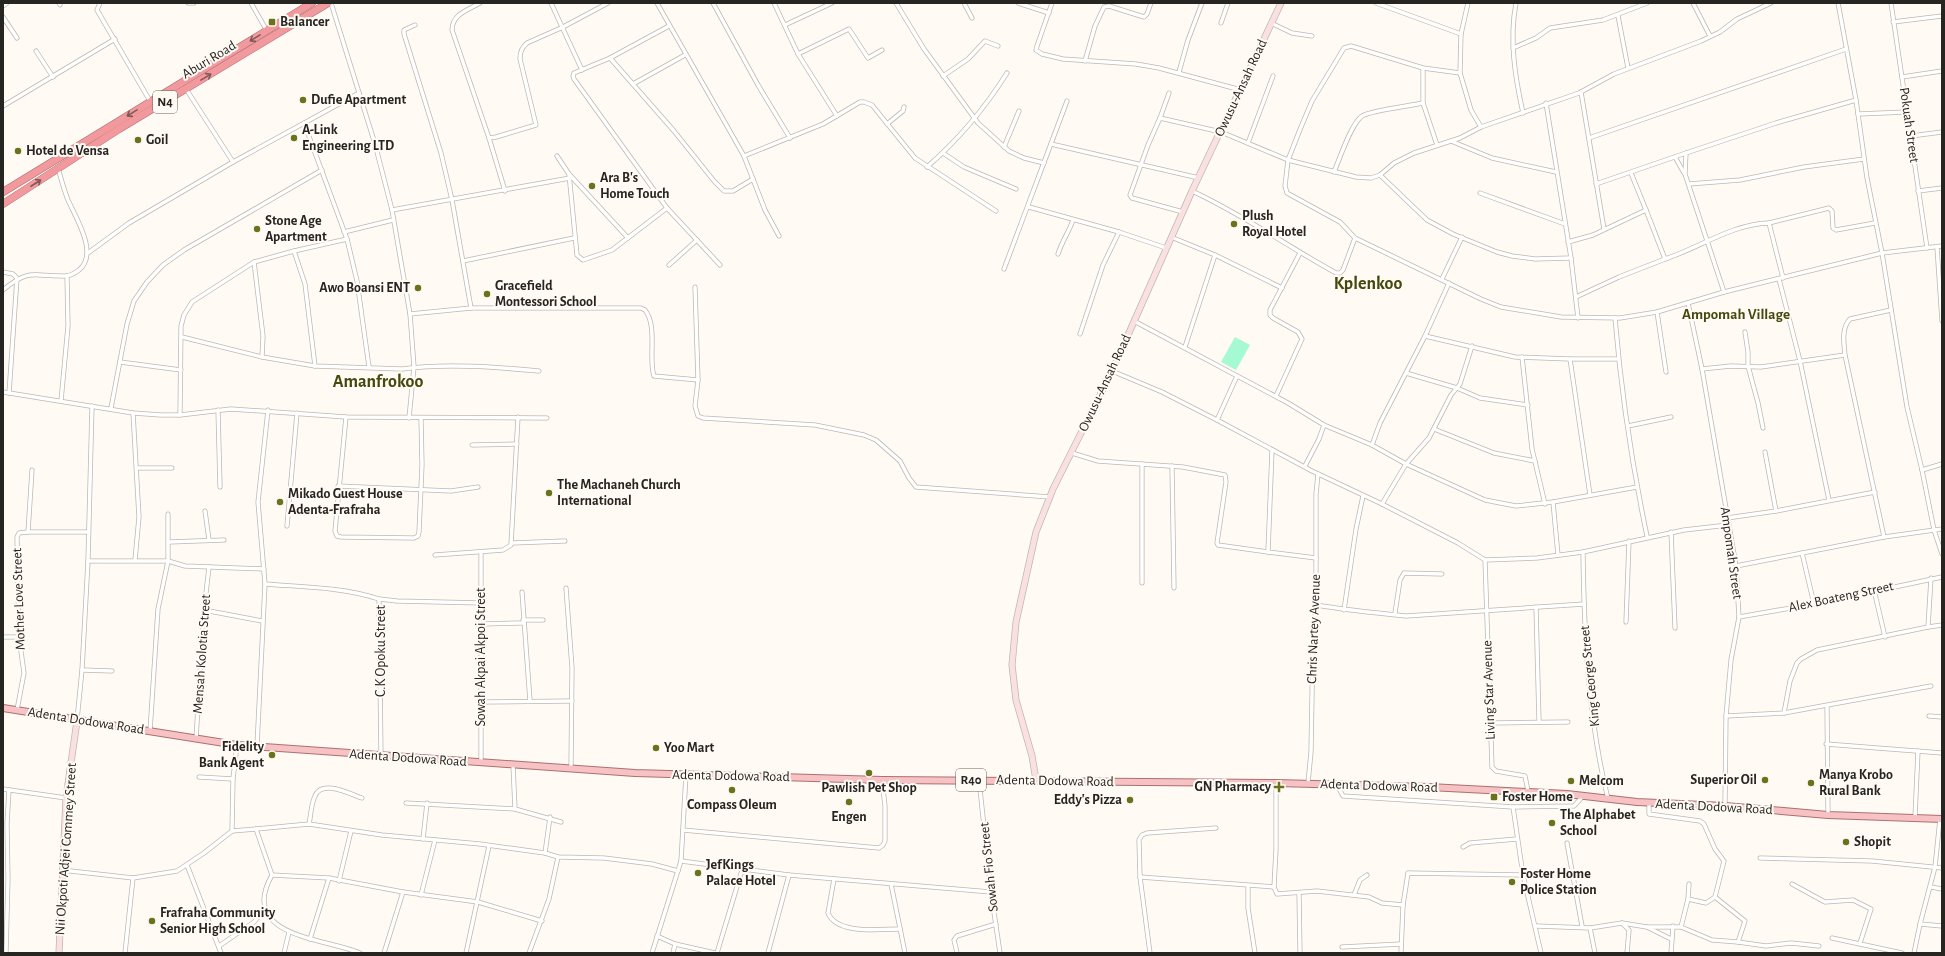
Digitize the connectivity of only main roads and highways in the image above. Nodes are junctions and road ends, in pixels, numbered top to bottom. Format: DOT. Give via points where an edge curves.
graph roads {
  1 [pos="312,3"];
  2 [pos="329,3"];
  3 [pos="69,156"];
  4 [pos="3,192"];
  5 [pos="3,204"];
  6 [pos="3,708"];
  7 [pos="1941,819"];
  1 -- 3 [label="highway, Aburi Road / N4, one-way" via="151,102"];
  3 -- 2 [label="highway, Aburi Road / N4, one-way"];
  3 -- 4 [label="highway, Aburi Road / N4"];
  5 -- 3 [label="highway, Aburi Road / N4, one-way" via="58,168"];
  6 -- 7 [label="main road, Adenta Dodowa Road / R40" via="237,745 635,774 882,780 1308,783 1528,792 1649,803"];
}
